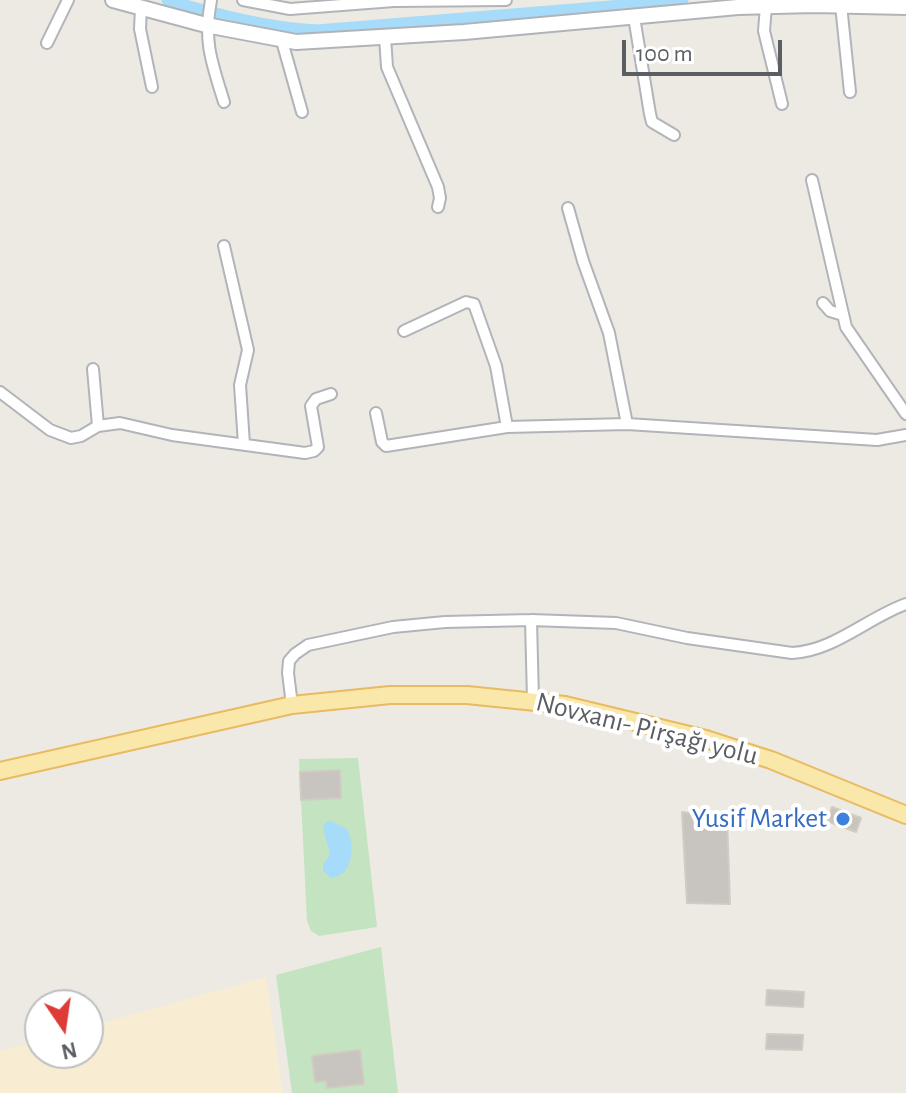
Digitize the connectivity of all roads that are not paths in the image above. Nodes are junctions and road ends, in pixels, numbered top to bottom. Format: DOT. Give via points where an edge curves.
graph roads {
  1 [pos="68,0"];
  2 [pos="113,0"];
  3 [pos="211,0"];
  4 [pos="243,0"];
  5 [pos="506,0"];
  6 [pos="446,1"];
  7 [pos="841,5"];
  8 [pos="766,6"];
  9 [pos="906,7"];
  10 [pos="141,8"];
  11 [pos="634,17"];
  12 [pos="206,25"];
  13 [pos="385,37"];
  14 [pos="282,41"];
  15 [pos="47,43"];
  16 [pos="152,87"];
  17 [pos="850,92"];
  18 [pos="224,102"];
  19 [pos="782,104"];
  20 [pos="302,112"];
  21 [pos="674,135"];
  22 [pos="812,180"];
  23 [pos="438,207"];
  24 [pos="568,208"];
  25 [pos="224,246"];
  26 [pos="823,303"];
  27 [pos="843,315"];
  28 [pos="404,331"];
  29 [pos="93,369"];
  30 [pos="0,392"];
  31 [pos="331,394"];
  32 [pos="376,413"];
  33 [pos="906,414"];
  34 [pos="627,424"];
  35 [pos="98,426"];
  36 [pos="507,427"];
  37 [pos="906,435"];
  38 [pos="244,444"];
  39 [pos="906,604"];
  40 [pos="531,620"];
  41 [pos="533,700"];
  42 [pos="292,705"];
  43 [pos="0,771"];
  44 [pos="906,815"];
  1 -- 15 [label="street"];
  2 -- 10 [label="street"];
  3 -- 12 [label="street"];
  4 -- 6 [label="street" via="290,9"];
  5 -- 6 [label="street"];
  7 -- 8 [label="street"];
  7 -- 9 [label="street"];
  7 -- 17 [label="street"];
  8 -- 11 [label="street"];
  8 -- 19 [label="street" via="764,31"];
  10 -- 12 [label="street"];
  10 -- 16 [label="street"];
  11 -- 13 [label="street"];
  11 -- 21 [label="street" via="652,122"];
  12 -- 14 [label="street"];
  12 -- 18 [label="street"];
  13 -- 14 [label="street"];
  13 -- 23 [label="street" via="387,67 438,187"];
  14 -- 20 [label="street"];
  22 -- 27 [label="street"];
  24 -- 34 [label="street" via="609,333"];
  25 -- 38 [label="street" via="248,350 240,385"];
  26 -- 27 [label="street"];
  27 -- 33 [label="street" via="851,336"];
  28 -- 36 [label="street" via="466,302 474,304 496,366"];
  29 -- 35 [label="street"];
  30 -- 35 [label="street" via="61,435 81,436"];
  31 -- 38 [label="street" via="311,406 318,439 314,451"];
  32 -- 36 [label="street" via="386,446"];
  34 -- 36 [label="street"];
  34 -- 37 [label="street" via="877,440"];
  35 -- 38 [label="street" via="120,423"];
  39 -- 40 [label="street" via="806,653 616,623"];
  40 -- 41 [label="street"];
  40 -- 42 [label="street" via="393,627 308,645 289,661"];
  41 -- 42 [label="main road, Novxanı- Pirşağı yolu" via="390,695"];
  41 -- 44 [label="main road, Novxanı- Pirşağı yolu" via="741,749"];
  42 -- 43 [label="main road, Novxanı- Pirşağı yolu"];
}
